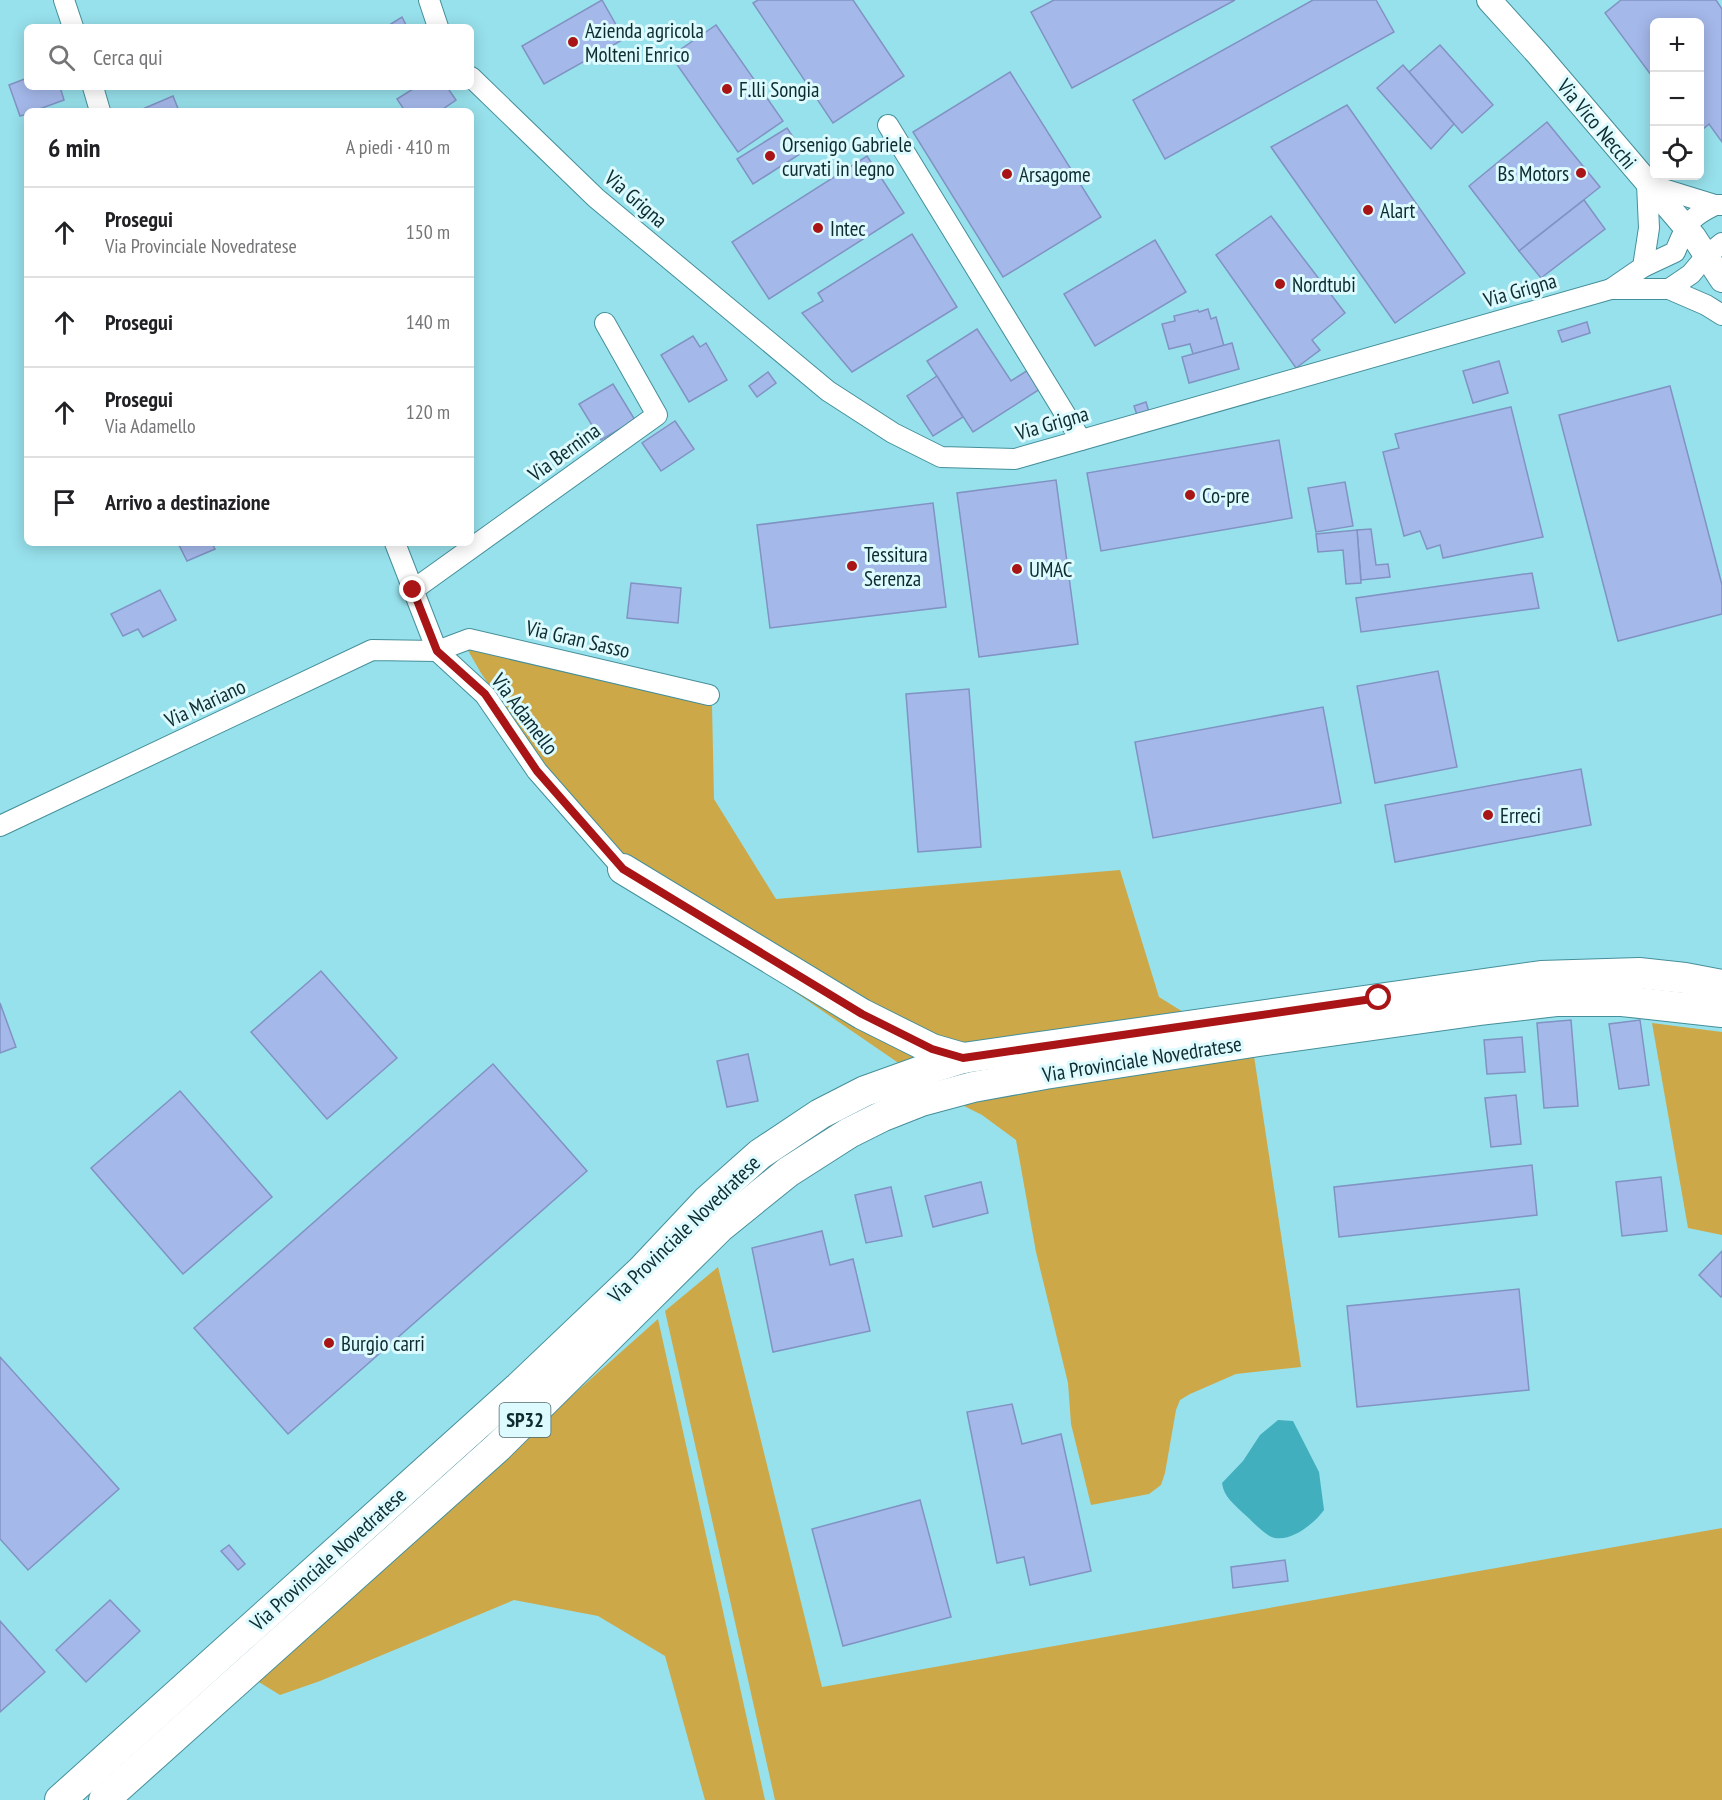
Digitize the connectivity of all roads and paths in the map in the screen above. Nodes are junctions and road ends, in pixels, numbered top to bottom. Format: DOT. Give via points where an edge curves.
graph roads {
  1 [pos="64,0"];
  2 [pos="429,0"];
  3 [pos="1489,0"];
  4 [pos="72,24"];
  5 [pos="437,24"];
  6 [pos="474,80"];
  7 [pos="94,90"];
  8 [pos="99,108"];
  9 [pos="888,125"];
  10 [pos="1647,184"];
  11 [pos="1718,205"];
  12 [pos="1685,228"];
  13 [pos="1675,252"];
  14 [pos="1718,264"];
  15 [pos="1642,267"];
  16 [pos="1611,289"];
  17 [pos="1668,289"];
  18 [pos="1722,315"];
  19 [pos="605,323"];
  20 [pos="1081,440"];
  21 [pos="396,546"];
  22 [pos="413,590"];
  23 [pos="437,651"];
  24 [pos="709,695"];
  25 [pos="0,826"];
  26 [pos="623,869"];
  27 [pos="1722,985"];
  28 [pos="1722,1012"];
  29 [pos="963,1058"];
  30 [pos="60,1800"];
  31 [pos="104,1800"];
  1 -- 4 [label="street"];
  2 -- 5 [label="street"];
  3 -- 10 [label="street, Via Vico Necchi"];
  6 -- 20 [label="street, Via Grigna" via="596,198 828,391 893,434 941,457 1015,459"];
  7 -- 8 [label="street"];
  9 -- 20 [label="street"];
  10 -- 11 [label="street"];
  10 -- 12 [label="street, Via Vico Necchi"];
  10 -- 15 [label="street" via="1649,228"];
  11 -- 12 [label="street" via="1696,214"];
  12 -- 13 [label="street"];
  12 -- 14 [label="street, Via Vico Necchi"];
  13 -- 14 [label="street"];
  13 -- 15 [label="street"];
  14 -- 17 [label="street" via="1691,274"];
  15 -- 16 [label="street"];
  16 -- 17 [label="street, Via Grigna"];
  16 -- 20 [label="street, Via Grigna"];
  17 -- 18 [label="street, Via Grigna"];
  19 -- 22 [label="street, Via Bernina" via="657,415"];
  21 -- 22 [label="street, Via Adamello"];
  22 -- 23 [label="street, Via Adamello"];
  23 -- 24 [label="street, Via Gran Sasso" via="469,639"];
  23 -- 25 [label="street, Via Mariano" via="372,650"];
  23 -- 26 [label="street, Via Adamello" via="485,694 537,771"];
  26 -- 29 [label="main road" via="862,1014 932,1049"];
  27 -- 29 [label="main road, Via Provinciale Novedratese / SP32" via="1639,973 1541,976"];
  28 -- 31 [label="main road, Via Provinciale Novedratese / SP32" via="1622,1001 1490,1009 1024,1077 921,1101 883,1116 788,1172 720,1227 498,1447"];
  29 -- 30 [label="main road, Via Provinciale Novedratese / SP32" via="865,1091 820,1114 760,1154 707,1201 518,1388"];
}
